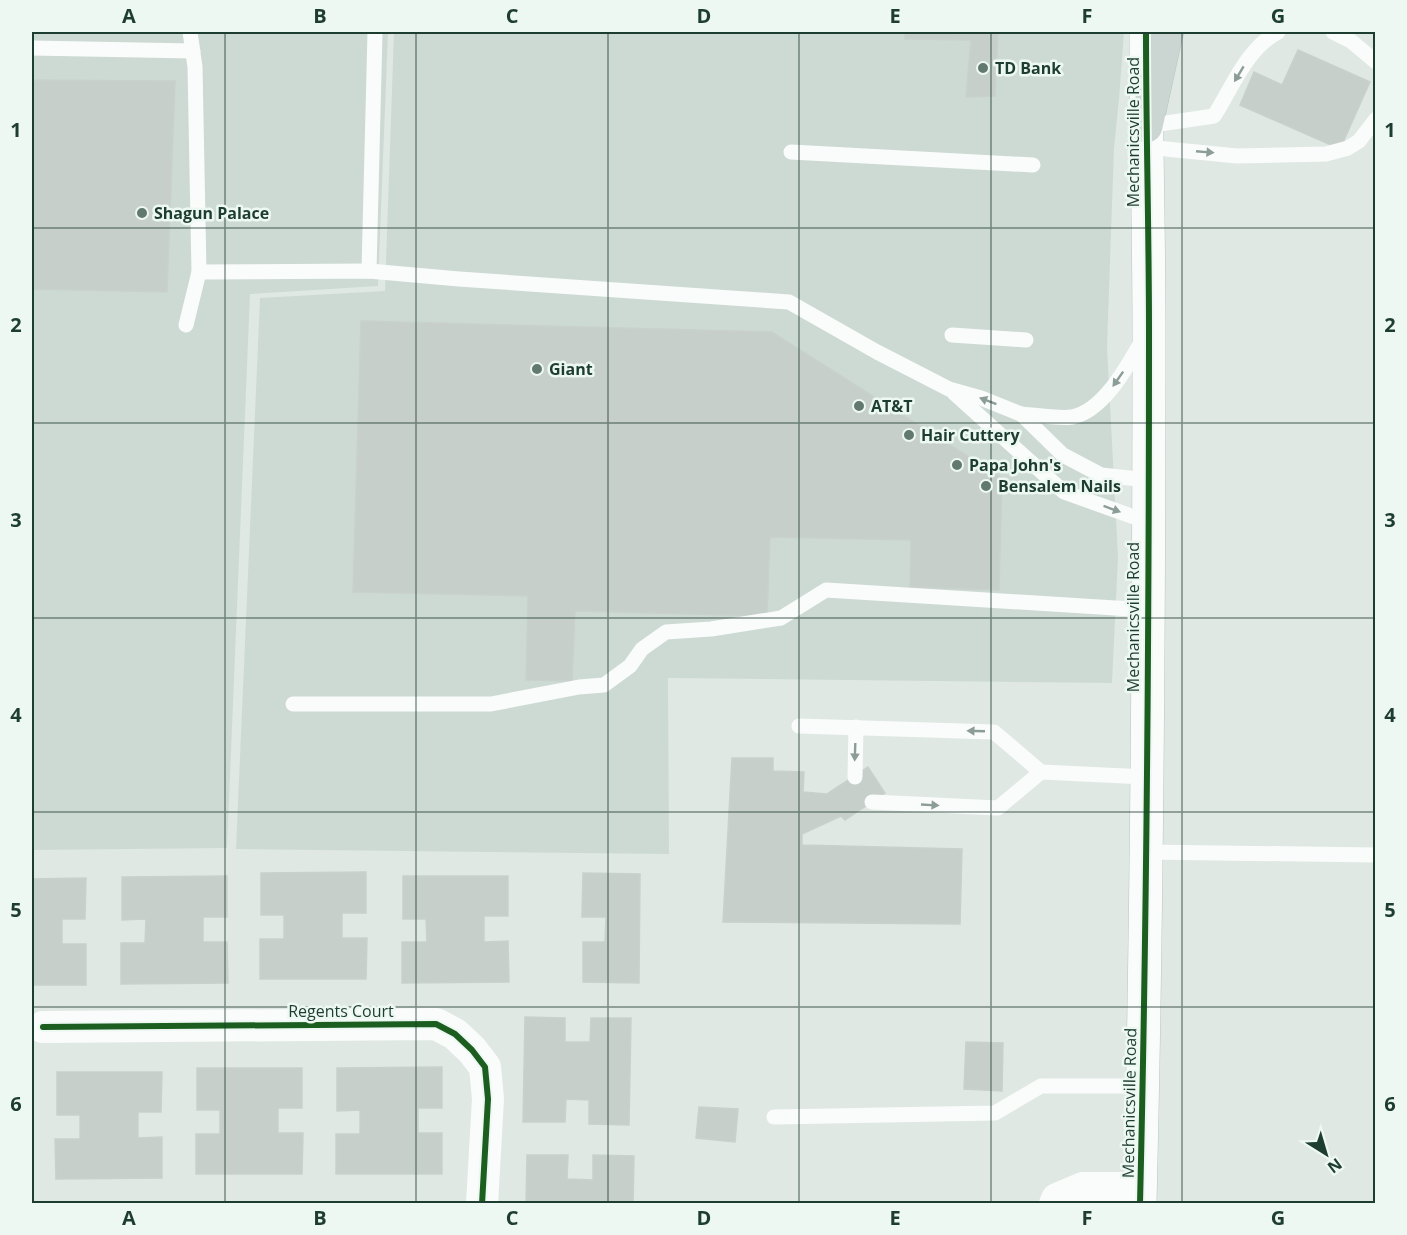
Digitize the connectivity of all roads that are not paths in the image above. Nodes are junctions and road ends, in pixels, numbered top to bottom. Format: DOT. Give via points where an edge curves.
graph roads {
  1 [pos="190,32"];
  2 [pos="375,32"];
  3 [pos="1146,32"];
  4 [pos="1167,32"];
  5 [pos="1278,32"];
  6 [pos="1333,32"];
  7 [pos="32,48"];
  8 [pos="193,51"];
  9 [pos="1376,62"];
  10 [pos="1376,119"];
  11 [pos="1146,136"];
  12 [pos="791,152"];
  13 [pos="1033,165"];
  14 [pos="369,271"];
  15 [pos="199,272"];
  16 [pos="186,325"];
  17 [pos="1149,329"];
  18 [pos="952,335"];
  19 [pos="1026,340"];
  20 [pos="949,389"];
  21 [pos="1021,414"];
  22 [pos="1148,480"];
  23 [pos="1148,522"];
  24 [pos="1147,610"];
  25 [pos="293,704"];
  26 [pos="799,726"];
  27 [pos="856,728"];
  28 [pos="1041,772"];
  29 [pos="855,777"];
  30 [pos="1146,777"];
  31 [pos="872,802"];
  32 [pos="1145,852"];
  33 [pos="1376,855"];
  34 [pos="44,1027"];
  35 [pos="1142,1086"];
  36 [pos="774,1117"];
  37 [pos="1140,1196"];
  38 [pos="482,1203"];
  39 [pos="1055,1203"];
  1 -- 8 [label="lane"];
  2 -- 14 [label="lane"];
  3 -- 11 [label="street, Mechanicsville Road"];
  4 -- 11 [label="main road"];
  5 -- 11 [label="lane, one-way" via="1251,56 1214,116"];
  6 -- 9 [label="lane"];
  7 -- 8 [label="lane"];
  8 -- 15 [label="lane"];
  11 -- 10 [label="lane, one-way" via="1237,156 1326,154 1359,141"];
  11 -- 17 [label="street, Mechanicsville Road"];
  12 -- 13 [label="lane"];
  14 -- 15 [label="lane"];
  14 -- 20 [label="lane" via="789,302"];
  15 -- 16 [label="lane"];
  17 -- 21 [label="lane, one-way" via="1118,380 1102,400 1083,413 1071,418"];
  17 -- 22 [label="street, Mechanicsville Road"];
  18 -- 19 [label="lane"];
  21 -- 20 [label="lane, one-way"];
  20 -- 23 [label="lane, one-way" via="1064,492"];
  21 -- 22 [label="lane" via="1063,455 1101,475"];
  22 -- 23 [label="street, Mechanicsville Road"];
  23 -- 24 [label="street, Mechanicsville Road"];
  24 -- 25 [label="lane" via="826,590 781,618 666,632 604,685 491,704"];
  24 -- 30 [label="street, Mechanicsville Road"];
  26 -- 27 [label="lane"];
  28 -- 27 [label="lane, one-way" via="994,732"];
  27 -- 29 [label="lane, one-way"];
  28 -- 30 [label="lane"];
  31 -- 28 [label="lane, one-way" via="998,808"];
  30 -- 32 [label="street, Mechanicsville Road"];
  32 -- 33 [label="lane"];
  32 -- 35 [label="street, Mechanicsville Road"];
  34 -- 38 [label="street, Regents Court" via="436,1024 455,1034 485,1067 488,1099"];
  35 -- 36 [label="lane" via="1041,1086 995,1113"];
  35 -- 37 [label="street, Mechanicsville Road"];
  37 -- 39 [label="street" via="1083,1188"];
}
